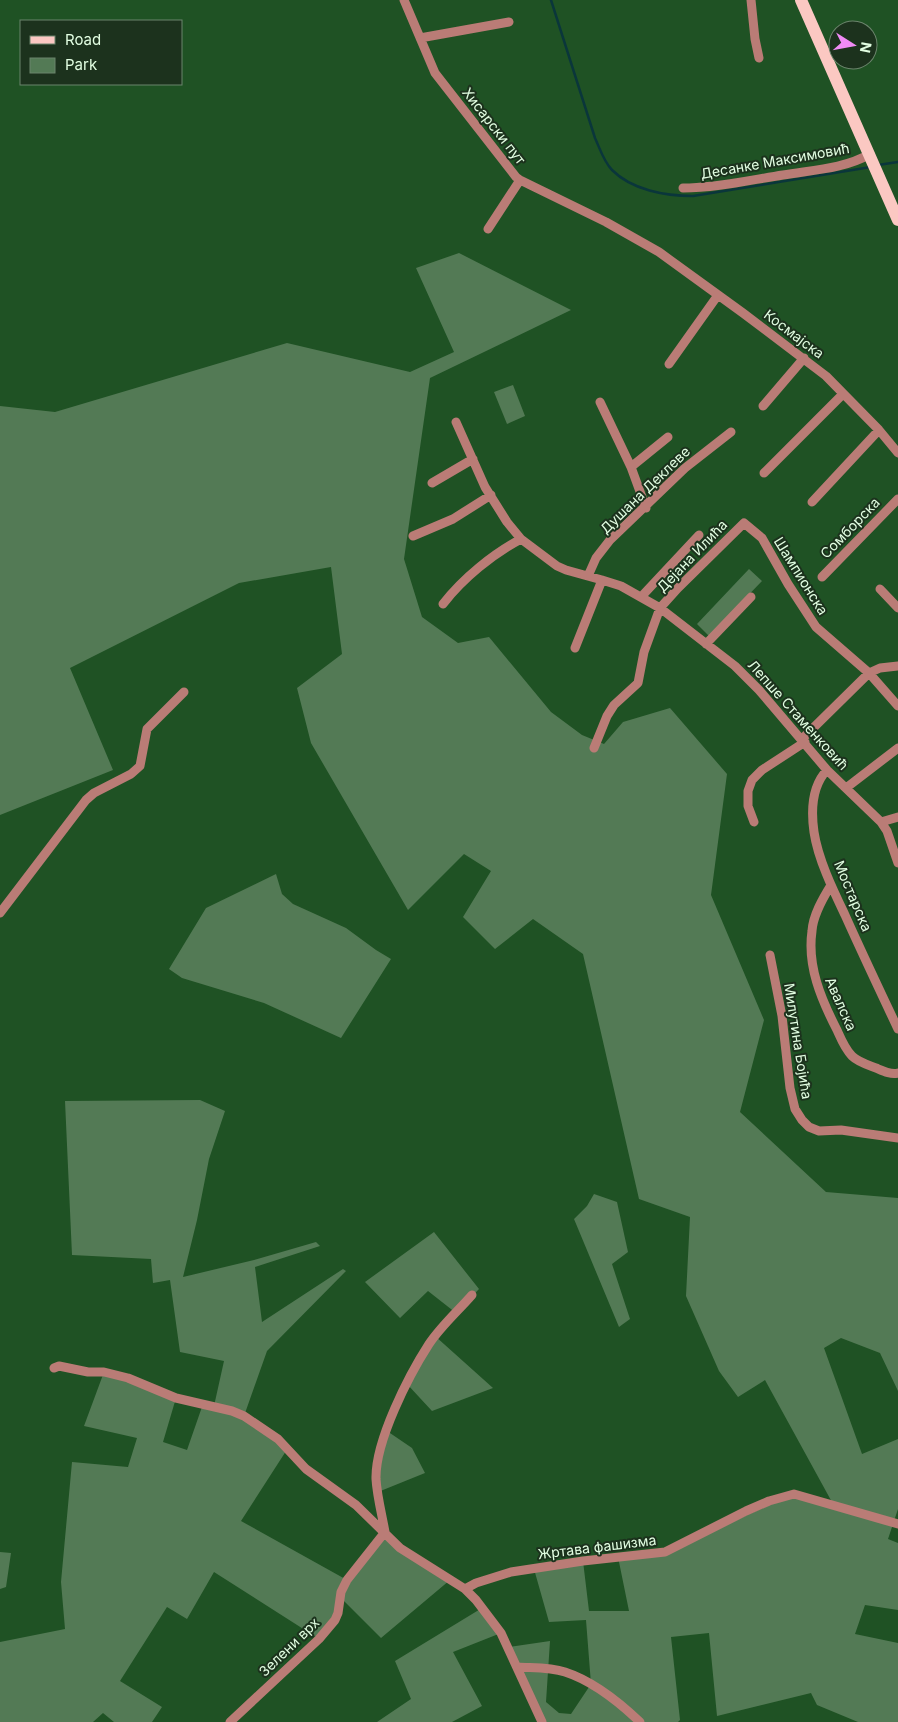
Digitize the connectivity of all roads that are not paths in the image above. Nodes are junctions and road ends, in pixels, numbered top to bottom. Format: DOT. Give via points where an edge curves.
graph roads {
  1 [pos="404,0"];
  2 [pos="751,0"];
  3 [pos="801,0"];
  4 [pos="509,22"];
  5 [pos="420,38"];
  6 [pos="759,58"];
  7 [pos="871,156"];
  8 [pos="520,180"];
  9 [pos="683,188"];
  10 [pos="898,220"];
  11 [pos="488,230"];
  12 [pos="659,252"];
  13 [pos="718,295"];
  14 [pos="804,358"];
  15 [pos="669,364"];
  16 [pos="843,394"];
  17 [pos="600,402"];
  18 [pos="763,406"];
  19 [pos="456,422"];
  20 [pos="879,430"];
  21 [pos="731,432"];
  22 [pos="668,437"];
  23 [pos="898,453"];
  24 [pos="473,459"];
  25 [pos="631,468"];
  26 [pos="764,473"];
  27 [pos="432,482"];
  28 [pos="491,496"];
  29 [pos="898,499"];
  30 [pos="812,502"];
  31 [pos="646,508"];
  32 [pos="744,523"];
  33 [pos="699,535"];
  34 [pos="413,536"];
  35 [pos="521,539"];
  36 [pos="588,576"];
  37 [pos="822,577"];
  38 [pos="602,580"];
  39 [pos="880,589"];
  40 [pos="641,597"];
  41 [pos="751,597"];
  42 [pos="443,604"];
  43 [pos="660,608"];
  44 [pos="898,608"];
  45 [pos="706,644"];
  46 [pos="575,648"];
  47 [pos="898,666"];
  48 [pos="869,673"];
  49 [pos="184,692"];
  50 [pos="898,706"];
  51 [pos="803,741"];
  52 [pos="594,748"];
  53 [pos="898,748"];
  54 [pos="827,770"];
  55 [pos="846,788"];
  56 [pos="898,816"];
  57 [pos="754,822"];
  58 [pos="880,822"];
  59 [pos="898,863"];
  60 [pos="831,885"];
  61 [pos="0,913"];
  62 [pos="770,955"];
  63 [pos="898,1030"];
  64 [pos="898,1073"];
  65 [pos="898,1138"];
  66 [pos="472,1295"];
  67 [pos="54,1368"];
  68 [pos="898,1524"];
  69 [pos="385,1532"];
  70 [pos="465,1589"];
  71 [pos="518,1667"];
  72 [pos="230,1722"];
  73 [pos="542,1722"];
  74 [pos="640,1722"];
  1 -- 5 [label="street, Хисарски пут"];
  2 -- 6 [label="street"];
  3 -- 7 [label="main road"];
  4 -- 5 [label="street"];
  5 -- 8 [label="street, Хисарски пут" via="435,72"];
  7 -- 9 [label="street, Десанке Максимовић" via="853,163 754,180"];
  7 -- 10 [label="main road"];
  8 -- 11 [label="street"];
  8 -- 12 [label="street, Хисарски пут"];
  12 -- 13 [label="street, Космајска"];
  13 -- 14 [label="street, Космајска"];
  13 -- 15 [label="street"];
  14 -- 16 [label="street, Космајска"];
  14 -- 18 [label="street"];
  16 -- 20 [label="street, Космајска"];
  16 -- 26 [label="street"];
  17 -- 25 [label="street"];
  19 -- 24 [label="street, Лепше Стаменковић"];
  20 -- 23 [label="street, Космајска"];
  20 -- 30 [label="street"];
  21 -- 31 [label="street, Душана Деклеве" via="685,468"];
  22 -- 25 [label="street"];
  24 -- 27 [label="street"];
  24 -- 28 [label="street, Лепше Стаменковић"];
  25 -- 31 [label="street"];
  28 -- 34 [label="street" via="453,519"];
  28 -- 35 [label="street, Лепше Стаменковић"];
  29 -- 37 [label="street, Сомборска"];
  31 -- 36 [label="street, Душана Деклеве" via="610,540 596,558"];
  32 -- 43 [label="street, Дејана Илића"];
  32 -- 48 [label="street, Шампионска" via="762,538 816,627"];
  33 -- 40 [label="street"];
  35 -- 36 [label="street, Лепше Стаменковић" via="557,566"];
  35 -- 42 [label="street" via="485,562"];
  36 -- 38 [label="street, Лепше Стаменковић"];
  38 -- 40 [label="street, Лепше Стаменковић"];
  38 -- 46 [label="street"];
  39 -- 44 [label="street"];
  40 -- 43 [label="street, Лепше Стаменковић"];
  41 -- 45 [label="street"];
  43 -- 45 [label="street, Лепше Стаменковић"];
  43 -- 52 [label="street" via="644,652 638,683 614,705"];
  45 -- 51 [label="street, Лепше Стаменковић" via="753,684"];
  47 -- 48 [label="street"];
  48 -- 50 [label="street, Шампионска"];
  48 -- 51 [label="street"];
  49 -- 61 [label="street" via="147,729 140,766 86,800"];
  51 -- 54 [label="street, Лепше Стаменковић"];
  51 -- 57 [label="street" via="752,780 748,806"];
  53 -- 55 [label="street"];
  54 -- 55 [label="street, Лепше Стаменковић"];
  54 -- 60 [label="street, Мостарска" via="818,783 813,825"];
  55 -- 58 [label="street, Лепше Стаменковић"];
  56 -- 58 [label="street"];
  58 -- 59 [label="street, Лепше Стаменковић" via="887,831"];
  60 -- 63 [label="street, Мостарска"];
  60 -- 64 [label="street, Авалска" via="812,931 815,981 852,1056 891,1074"];
  62 -- 65 [label="street, Милутина Бојића" via="782,1016 790,1088 795,1109 802,1120 819,1131 841,1130"];
  66 -- 69 [label="street" via="430,1344 396,1405 379,1456 376,1479"];
  67 -- 69 [label="street" via="60,1366 119,1375 176,1398 244,1416 278,1439 306,1469 356,1505"];
  68 -- 70 [label="street, Жртава фашизма" via="794,1494 746,1511 665,1552 512,1572"];
  69 -- 70 [label="street" via="400,1548"];
  69 -- 72 [label="street, Зелени врх" via="347,1580 335,1620"];
  70 -- 71 [label="street" via="501,1633"];
  71 -- 73 [label="street"];
  71 -- 74 [label="street" via="549,1669 572,1675 604,1693"];
}
